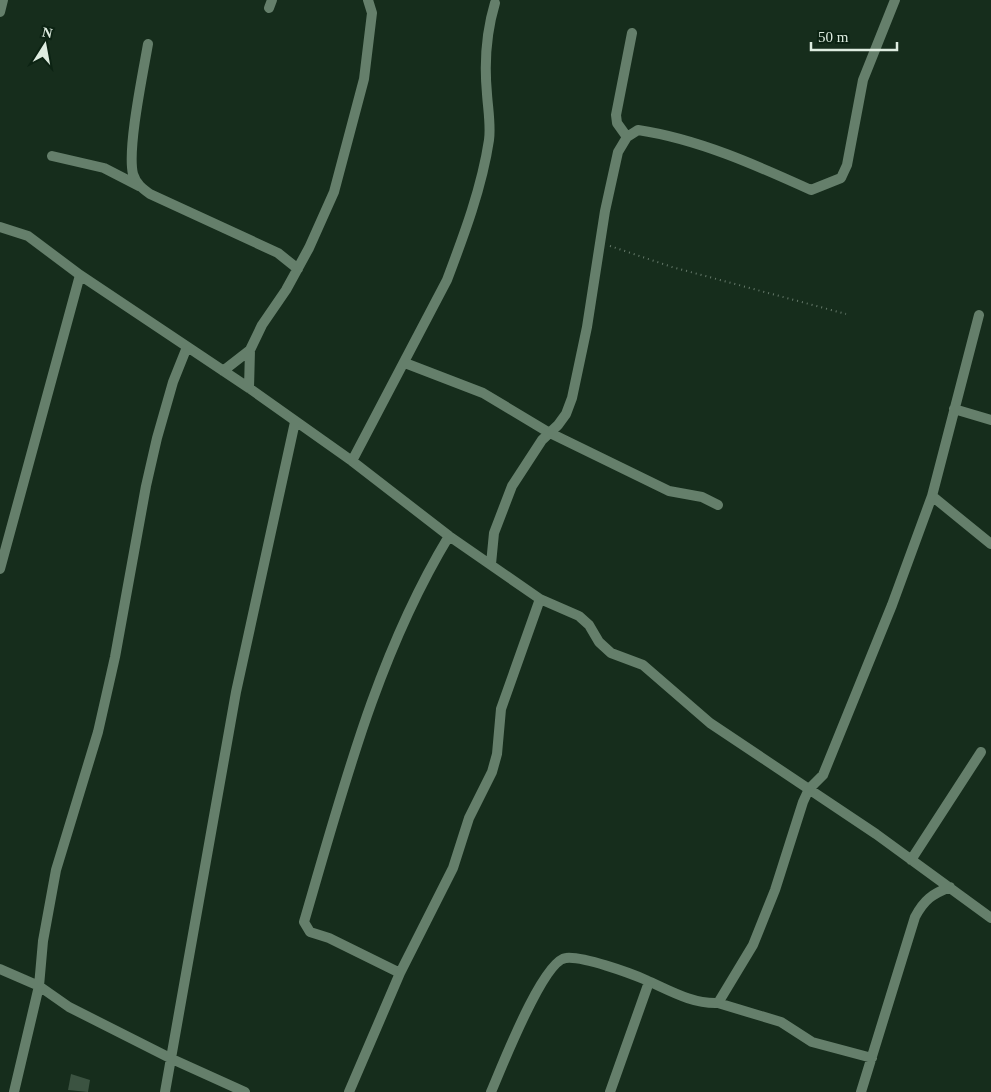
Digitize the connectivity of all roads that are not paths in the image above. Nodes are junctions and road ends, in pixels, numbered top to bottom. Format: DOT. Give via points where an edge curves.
graph roads {
  1 [pos="3,0"];
  2 [pos="368,0"];
  3 [pos="895,0"];
  4 [pos="495,3"];
  5 [pos="0,12"];
  6 [pos="632,33"];
  7 [pos="148,44"];
  8 [pos="627,137"];
  9 [pos="52,156"];
  10 [pos="139,186"];
  11 [pos="0,227"];
  12 [pos="298,269"];
  13 [pos="80,275"];
  14 [pos="979,315"];
  15 [pos="187,347"];
  16 [pos="250,350"];
  17 [pos="405,363"];
  18 [pos="223,371"];
  19 [pos="248,388"];
  20 [pos="954,409"];
  21 [pos="991,420"];
  22 [pos="295,422"];
  23 [pos="548,432"];
  24 [pos="352,461"];
  25 [pos="932,496"];
  26 [pos="718,505"];
  27 [pos="449,536"];
  28 [pos="991,544"];
  29 [pos="491,564"];
  30 [pos="0,569"];
  31 [pos="540,599"];
  32 [pos="981,752"];
  33 [pos="809,789"];
  34 [pos="911,860"];
  35 [pos="950,886"];
  36 [pos="991,918"];
  37 [pos="0,968"];
  38 [pos="400,973"];
  39 [pos="649,982"];
  40 [pos="39,986"];
  41 [pos="718,1003"];
  42 [pos="872,1058"];
  43 [pos="172,1059"];
  44 [pos="14,1092"];
  45 [pos="165,1092"];
  46 [pos="246,1092"];
  47 [pos="349,1092"];
  48 [pos="491,1092"];
  49 [pos="611,1092"];
  50 [pos="861,1092"];
  1 -- 5 [label="street"];
  2 -- 12 [label="street" via="372,13 364,79 334,192"];
  3 -- 8 [label="street" via="862,80 847,165 841,178 833,183 811,190 721,152 638,130"];
  4 -- 17 [label="street" via="487,29 485,72 490,138 482,171 447,280"];
  6 -- 8 [label="street" via="616,115 617,123"];
  7 -- 10 [label="street" via="132,150 133,174"];
  8 -- 23 [label="street" via="618,152 572,398 562,419"];
  9 -- 10 [label="street" via="104,168"];
  10 -- 12 [label="street" via="176,207 278,253"];
  11 -- 13 [label="street" via="28,236"];
  12 -- 16 [label="street"];
  13 -- 15 [label="street"];
  13 -- 30 [label="street"];
  14 -- 20 [label="street"];
  15 -- 18 [label="street"];
  15 -- 40 [label="street" via="157,438 98,732 56,870 42,941"];
  16 -- 18 [label="street"];
  16 -- 19 [label="street"];
  17 -- 23 [label="street" via="483,393"];
  17 -- 24 [label="street"];
  18 -- 19 [label="street"];
  19 -- 22 [label="street"];
  20 -- 21 [label="street"];
  20 -- 25 [label="street"];
  22 -- 24 [label="street"];
  22 -- 43 [label="street" via="236,692"];
  23 -- 26 [label="street" via="670,491"];
  23 -- 29 [label="street" via="512,486 494,533"];
  24 -- 27 [label="street"];
  25 -- 28 [label="street"];
  25 -- 33 [label="street" via="823,775"];
  27 -- 29 [label="street"];
  27 -- 38 [label="street" via="422,580 379,677 304,922 310,932"];
  29 -- 31 [label="street"];
  31 -- 33 [label="street" via="579,616 611,653 643,665 710,723"];
  31 -- 38 [label="street" via="501,709 498,754 492,772 469,818 453,868"];
  32 -- 34 [label="street"];
  33 -- 34 [label="street"];
  33 -- 41 [label="street" via="753,945"];
  34 -- 35 [label="street"];
  35 -- 36 [label="street"];
  35 -- 42 [label="street" via="932,894 915,918"];
  37 -- 40 [label="street"];
  38 -- 47 [label="street"];
  39 -- 41 [label="street" via="704,1003"];
  39 -- 48 [label="street" via="592,962 566,958 556,961 536,993"];
  39 -- 49 [label="street"];
  40 -- 43 [label="street" via="69,1007"];
  40 -- 44 [label="street"];
  41 -- 42 [label="street" via="781,1022 812,1042"];
  42 -- 50 [label="street"];
  43 -- 45 [label="street"];
  43 -- 46 [label="street"];
}
